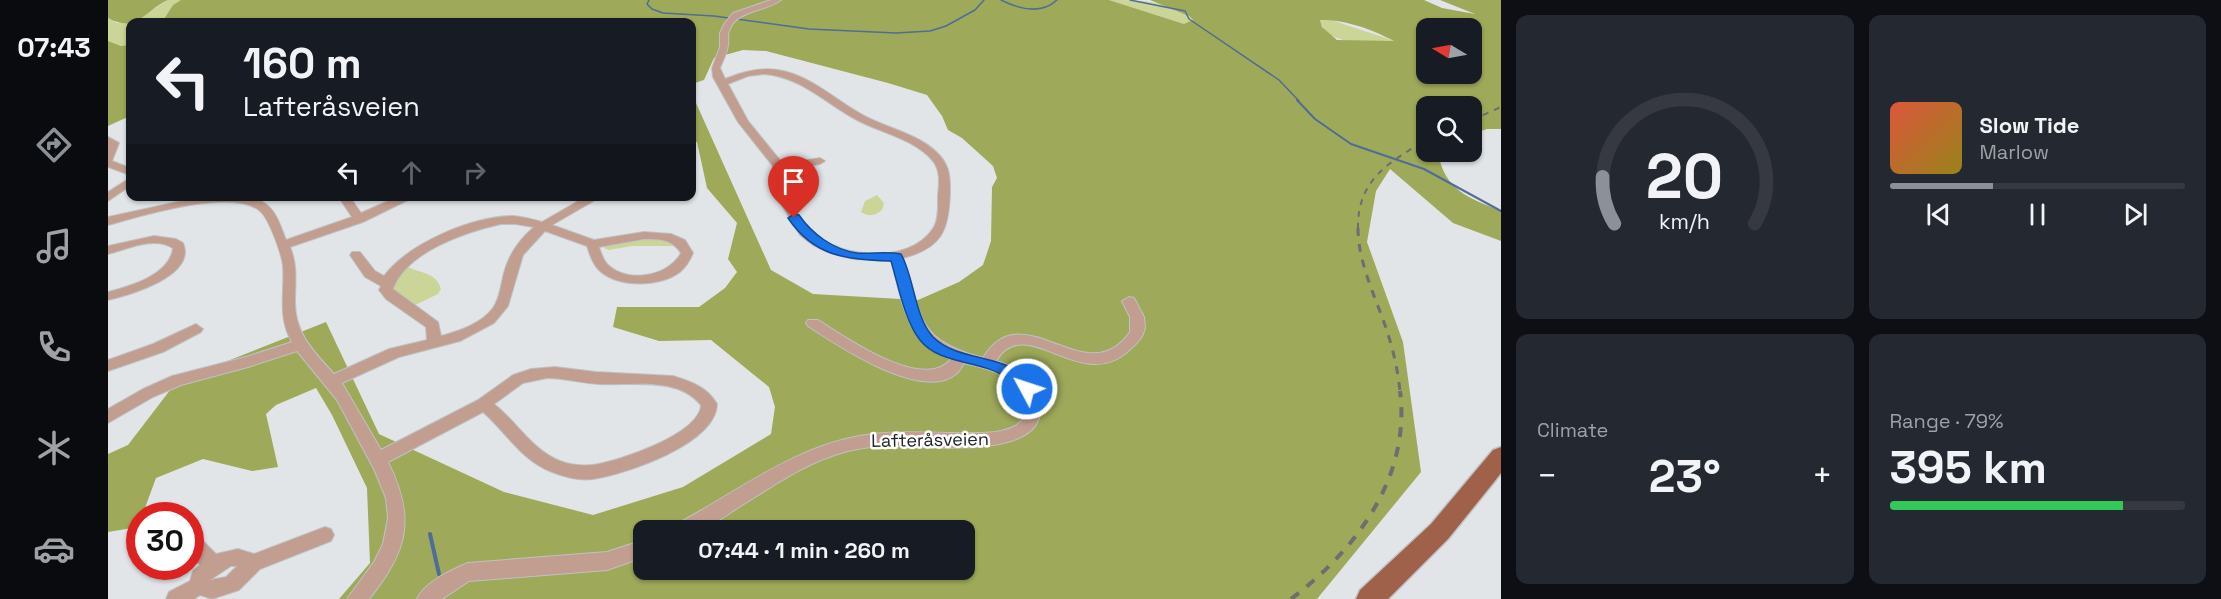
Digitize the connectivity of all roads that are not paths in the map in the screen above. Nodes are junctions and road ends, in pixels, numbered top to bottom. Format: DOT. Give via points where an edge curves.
graph roads {
  1 [pos="777,0"];
  2 [pos="723,83"];
  3 [pos="108,140"];
  4 [pos="108,161"];
  5 [pos="820,161"];
  6 [pos="780,168"];
  7 [pos="126,170"];
  8 [pos="126,184"];
  9 [pos="108,198"];
  10 [pos="196,201"];
  11 [pos="248,201"];
  12 [pos="346,201"];
  13 [pos="400,201"];
  14 [pos="588,201"];
  15 [pos="359,219"];
  16 [pos="108,221"];
  17 [pos="544,227"];
  18 [pos="592,244"];
  19 [pos="283,245"];
  20 [pos="108,250"];
  21 [pos="356,255"];
  22 [pos="896,257"];
  23 [pos="386,283"];
  24 [pos="108,296"];
  25 [pos="1129,301"];
  26 [pos="813,323"];
  27 [pos="196,329"];
  28 [pos="434,342"];
  29 [pos="300,345"];
  30 [pos="961,357"];
  31 [pos="987,364"];
  32 [pos="108,366"];
  33 [pos="332,382"];
  34 [pos="484,404"];
  35 [pos="108,417"];
  36 [pos="1501,456"];
  37 [pos="377,460"];
  38 [pos="701,520"];
  39 [pos="326,535"];
  40 [pos="633,552"];
  41 [pos="204,554"];
  42 [pos="253,563"];
  43 [pos="210,568"];
  44 [pos="199,586"];
  45 [pos="176,599"];
  46 [pos="357,599"];
  47 [pos="427,599"];
  48 [pos="1369,599"];
  1 -- 2 [label="street" via="736,15 728,25 716,68"];
  2 -- 6 [label="street" via="736,113"];
  2 -- 22 [label="street" via="765,71 795,76 857,117 926,149 935,157 945,178 940,228 924,246"];
  3 -- 4 [label="street" via="114,143"];
  4 -- 7 [label="street"];
  5 -- 6 [label="street"];
  6 -- 22 [label="street" via="785,197 804,232 821,245 846,255"];
  8 -- 9 [label="street"];
  10 -- 16 [label="street"];
  11 -- 19 [label="street" via="271,216"];
  12 -- 15 [label="street"];
  13 -- 15 [label="street"];
  14 -- 17 [label="street"];
  15 -- 19 [label="street"];
  17 -- 18 [label="street"];
  17 -- 23 [label="street" via="514,219 479,225 417,255 392,273"];
  17 -- 28 [label="street" via="534,233 517,255 499,311 478,328"];
  18 -- 18 [label="street" via="604,268 630,278 668,273 681,265 687,253 678,242 651,235"];
  19 -- 29 [label="street" via="289,265 287,310"];
  20 -- 24 [label="street" via="162,240 179,246 180,256 155,278"];
  21 -- 23 [label="street" via="370,274"];
  22 -- 30 [label="street, Lafteråsveien" via="923,335"];
  23 -- 28 [label="street" via="391,296 433,325"];
  25 -- 31 [label="street" via="1139,330 1114,356 1082,359 1040,342 1018,340 998,346"];
  26 -- 30 [label="street" via="861,352 915,375 948,373"];
  27 -- 32 [label="street"];
  28 -- 33 [label="street" via="395,353"];
  29 -- 33 [label="street"];
  29 -- 35 [label="street" via="177,380"];
  30 -- 31 [label="street, Lafteråsveien"];
  31 -- 38 [label="street, Lafteråsveien" via="1021,381 1032,398 1032,419 1014,436 996,440 872,440 845,445 816,456"];
  33 -- 37 [label="street"];
  34 -- 34 [label="street" via="516,380 541,372 665,380 695,391 709,404 706,419 688,434 616,467 579,472 549,464 534,454"];
  34 -- 37 [label="street"];
  36 -- 48 [label="main road" via="1443,530"];
  37 -- 46 [label="street" via="396,504 396,529 383,563"];
  39 -- 42 [label="street"];
  40 -- 47 [label="street" via="607,561 468,572"];
  41 -- 43 [label="street"];
  42 -- 43 [label="street" via="237,556"];
  42 -- 44 [label="street" via="232,584 212,590"];
  43 -- 44 [label="street" via="200,577"];
  44 -- 45 [label="street"];
}
